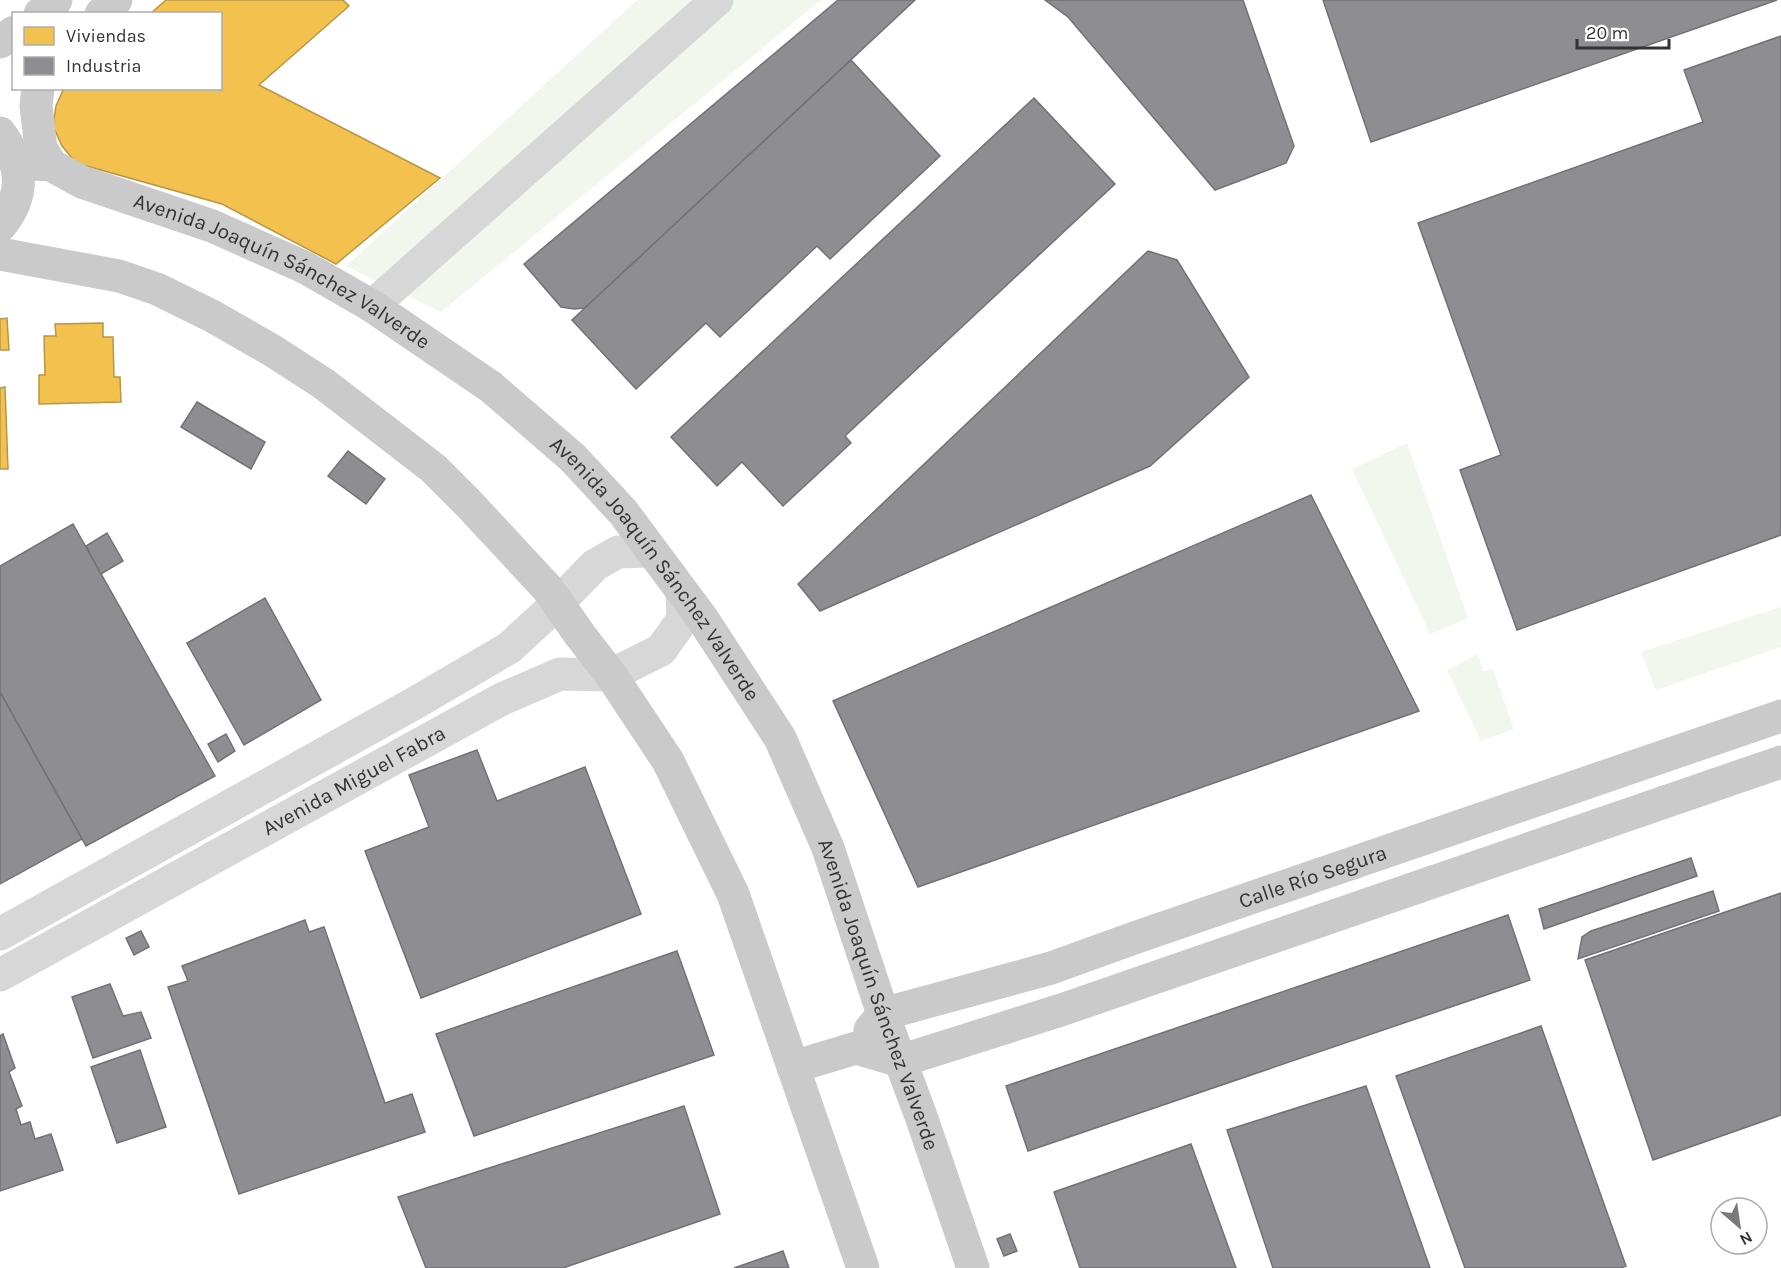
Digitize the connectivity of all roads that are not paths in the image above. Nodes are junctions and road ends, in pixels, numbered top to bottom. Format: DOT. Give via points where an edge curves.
graph roads {
  1 [pos="56,0"];
  2 [pos="116,0"];
  3 [pos="717,0"];
  4 [pos="42,12"];
  5 [pos="103,12"];
  6 [pos="36,90"];
  7 [pos="37,90"];
  8 [pos="10,150"];
  9 [pos="51,165"];
  10 [pos="0,226"];
  11 [pos="0,254"];
  12 [pos="372,306"];
  13 [pos="652,551"];
  14 [pos="682,592"];
  15 [pos="558,603"];
  16 [pos="611,675"];
  17 [pos="1781,716"];
  18 [pos="1781,762"];
  19 [pos="1550,795"];
  20 [pos="1563,837"];
  21 [pos="0,934"];
  22 [pos="0,975"];
  23 [pos="1061,1010"];
  24 [pos="891,1036"];
  25 [pos="793,1067"];
  26 [pos="922,1119"];
  27 [pos="863,1268"];
  28 [pos="973,1268"];
  1 -- 4 [label="main road"];
  2 -- 5 [label="main road"];
  3 -- 12 [label="street"];
  6 -- 8 [label="main road"];
  7 -- 9 [label="main road" via="41,148"];
  8 -- 9 [label="main road, Avenida Joaquín Sánchez Valverde"];
  8 -- 10 [label="main road" via="19,179 18,193"];
  9 -- 12 [label="main road, Avenida Joaquín Sánchez Valverde" via="82,182 212,226 306,268"];
  11 -- 15 [label="main road" via="119,276 212,316 273,351 324,384 433,468"];
  12 -- 13 [label="main road, Avenida Joaquín Sánchez Valverde" via="491,387 573,458 623,512"];
  13 -- 14 [label="main road, Avenida Joaquín Sánchez Valverde"];
  13 -- 15 [label="street, Avenida Miguel Fabra" via="618,552 594,565"];
  14 -- 16 [label="street, Avenida Miguel Fabra" via="683,619 661,650"];
  14 -- 24 [label="main road, Avenida Joaquín Sánchez Valverde" via="780,738 828,848"];
  15 -- 16 [label="main road"];
  15 -- 21 [label="street, Avenida Miguel Fabra" via="509,648 415,704"];
  16 -- 22 [label="street, Avenida Miguel Fabra" via="560,674 502,699"];
  16 -- 25 [label="main road" via="668,761 733,894"];
  17 -- 19 [label="main road, Calle Río Segura"];
  18 -- 20 [label="main road"];
  19 -- 20 [label="main road"];
  19 -- 24 [label="main road, Calle Río Segura" via="1051,968"];
  20 -- 23 [label="main road"];
  23 -- 24 [label="main road"];
  23 -- 26 [label="main road" via="942,1065 934,1076"];
  24 -- 25 [label="main road"];
  24 -- 26 [label="main road, Avenida Joaquín Sánchez Valverde"];
  25 -- 27 [label="main road"];
  26 -- 28 [label="main road, Avenida Joaquín Sánchez Valverde"];
}
